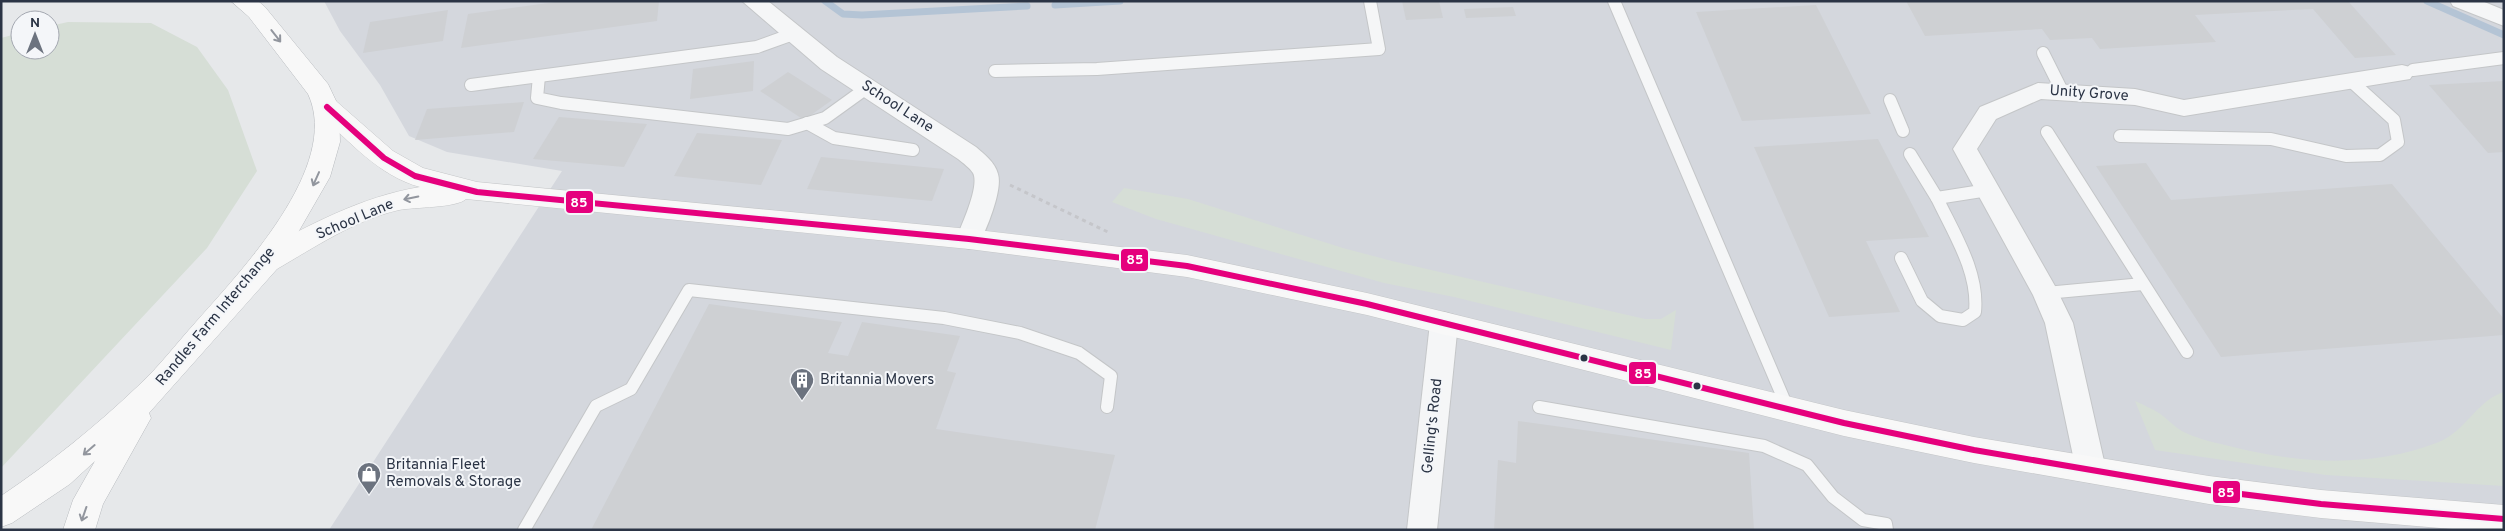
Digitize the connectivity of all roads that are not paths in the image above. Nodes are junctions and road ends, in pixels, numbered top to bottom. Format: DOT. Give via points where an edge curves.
graph roads {
  1 [pos="753,1"];
  2 [pos="1370,1"];
  3 [pos="1614,1"];
  4 [pos="2461,1"];
  5 [pos="250,5"];
  6 [pos="2504,19"];
  7 [pos="793,34"];
  8 [pos="2043,53"];
  9 [pos="2504,58"];
  10 [pos="995,71"];
  11 [pos="2408,72"];
  12 [pos="539,76"];
  13 [pos="2350,80"];
  14 [pos="471,85"];
  15 [pos="868,87"];
  16 [pos="2063,93"];
  17 [pos="1890,100"];
  18 [pos="327,107"];
  19 [pos="807,123"];
  20 [pos="1903,131"];
  21 [pos="2046,132"];
  22 [pos="2120,136"];
  23 [pos="913,150"];
  24 [pos="1910,154"];
  25 [pos="1988,190"];
  26 [pos="477,192"];
  27 [pos="1937,198"];
  28 [pos="969,239"];
  29 [pos="1901,258"];
  30 [pos="267,261"];
  31 [pos="2144,284"];
  32 [pos="2046,292"];
  33 [pos="1444,323"];
  34 [pos="2187,352"];
  35 [pos="149,395"];
  36 [pos="1106,407"];
  37 [pos="1539,407"];
  38 [pos="1788,409"];
  39 [pos="2091,470"];
  40 [pos="1,513"];
  41 [pos="2504,519"];
  42 [pos="79,530"];
  43 [pos="524,530"];
  44 [pos="1422,530"];
  45 [pos="1886,530"];
  1 -- 7 [label="street, School Lane"];
  2 -- 10 [label="lane" via="1379,49 1097,69"];
  3 -- 38 [label="lane"];
  4 -- 6 [label="street"];
  5 -- 18 [label="main road, Randles Farm Interchange, one-way" via="319,90"];
  7 -- 12 [label="lane" via="757,47"];
  7 -- 15 [label="street, School Lane" via="829,63"];
  8 -- 16 [label="lane"];
  9 -- 11 [label="lane"];
  11 -- 13 [label="street, Unity Grove"];
  12 -- 14 [label="lane"];
  12 -- 19 [label="lane" via="537,98 561,103 788,129"];
  13 -- 16 [label="street, Unity Grove" via="2184,108 2135,97"];
  13 -- 22 [label="lane" via="2394,120 2398,142 2380,154 2346,156 2272,139"];
  15 -- 19 [label="lane" via="825,118"];
  15 -- 28 [label="street, School Lane" via="967,153 986,175 985,190"];
  16 -- 25 [label="street, Unity Grove" via="2038,91 1988,113 1965,149"];
  17 -- 20 [label="lane"];
  18 -- 26 [label="main road, School Lane" via="384,158 415,176"];
  18 -- 30 [label="main road, Randles Farm Interchange, one-way" via="327,142 318,177"];
  19 -- 23 [label="lane" via="834,138"];
  21 -- 31 [label="lane"];
  24 -- 27 [label="lane"];
  25 -- 27 [label="lane"];
  25 -- 32 [label="street, Unity Grove"];
  26 -- 28 [label="main road, School Lane"];
  26 -- 30 [label="main road, School Lane, one-way" via="417,196 381,205 338,223"];
  27 -- 29 [label="lane" via="1973,276 1977,294 1975,312 1963,320 1940,316 1922,301"];
  28 -- 33 [label="main road, School Lane" via="1187,266"];
  30 -- 35 [label="main road, Randles Farm Interchange"];
  31 -- 32 [label="lane"];
  31 -- 34 [label="lane"];
  32 -- 39 [label="street, Unity Grove" via="2059,323"];
  33 -- 38 [label="main road, School Lane"];
  33 -- 44 [label="street, Gelling's Road"];
  35 -- 40 [label="main road, Randles Farm Interchange, one-way" via="59,474"];
  35 -- 42 [label="main road, one-way" via="89,500"];
  36 -- 43 [label="lane" via="1111,376 1079,353 1020,333 944,318 690,290 631,389 596,406"];
  37 -- 45 [label="lane" via="1764,446 1808,464 1833,497 1863,520 1886,524"];
  38 -- 39 [label="main road, School Lane" via="1974,450"];
  39 -- 41 [label="main road, School Lane" via="2209,490 2321,504"];
}
